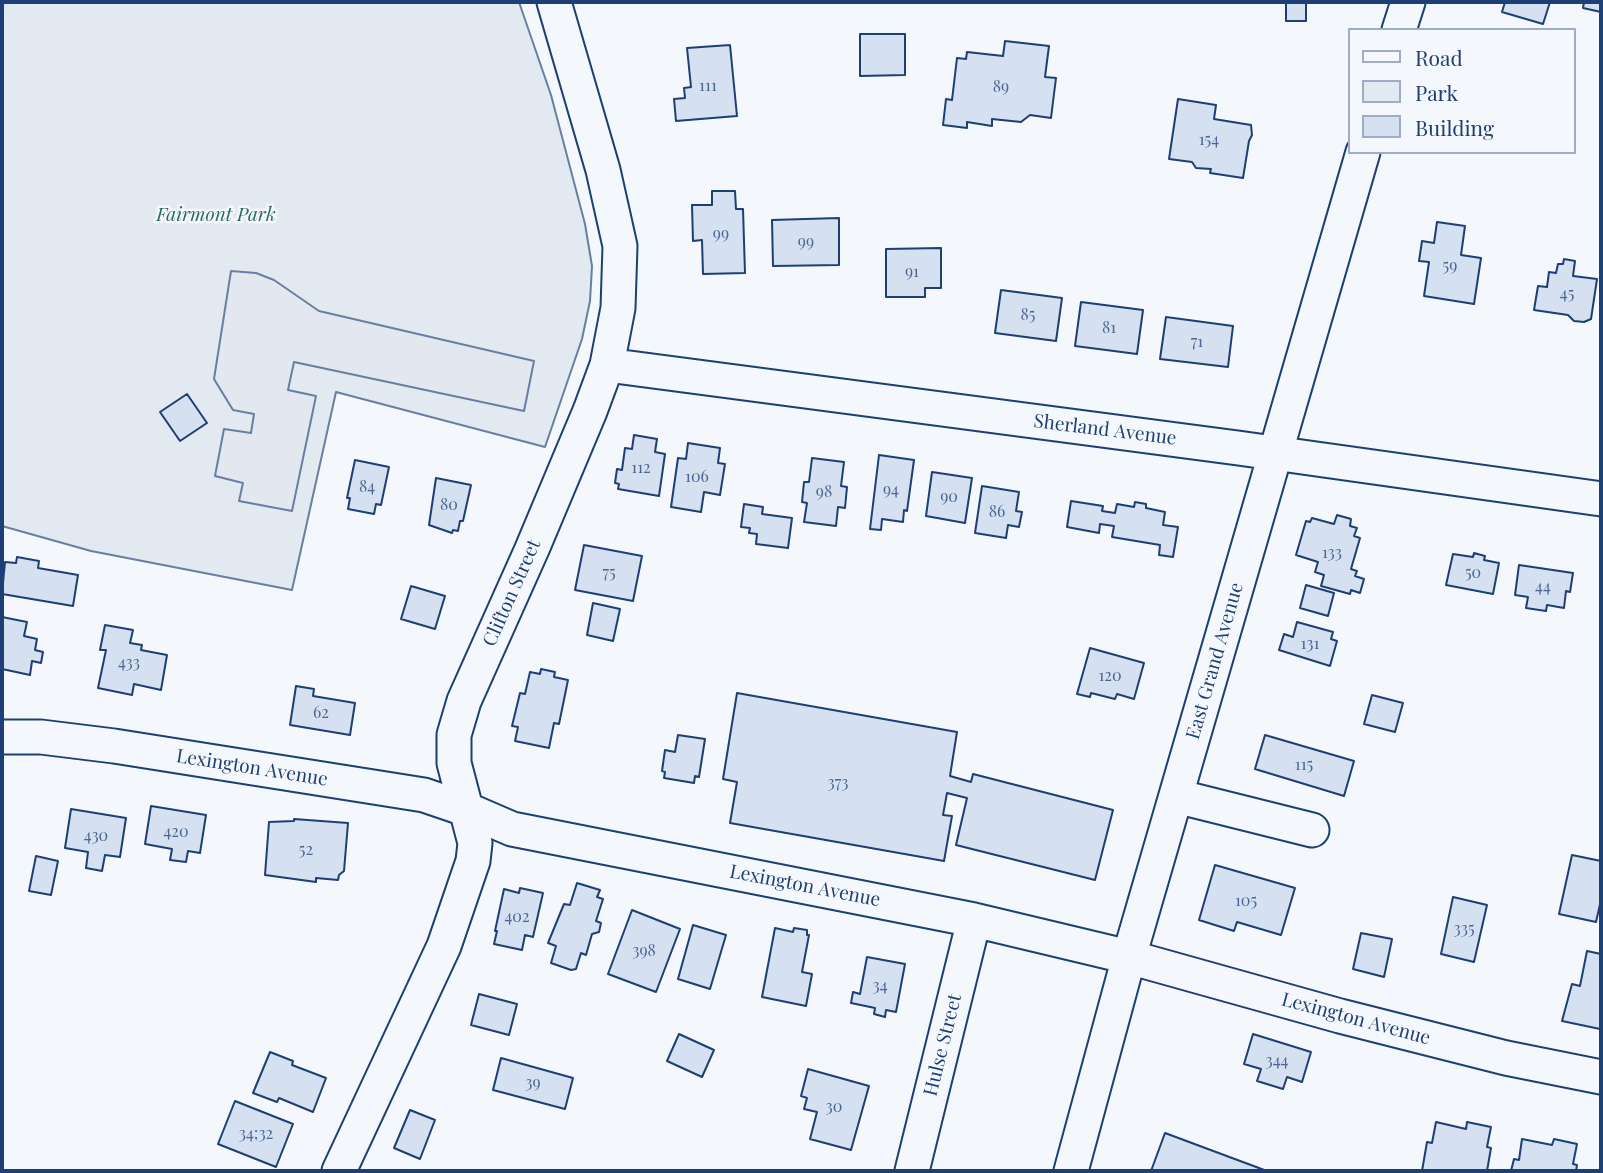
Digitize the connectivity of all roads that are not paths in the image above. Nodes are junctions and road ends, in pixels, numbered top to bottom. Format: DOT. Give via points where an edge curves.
graph roads {
  1 [pos="554,2"];
  2 [pos="1408,2"];
  3 [pos="1400,28"];
  4 [pos="1362,154"];
  5 [pos="607,365"];
  6 [pos="1275,453"];
  7 [pos="1601,499"];
  8 [pos="2,737"];
  9 [pos="1176,796"];
  10 [pos="468,810"];
  11 [pos="1312,830"];
  12 [pos="974,920"];
  13 [pos="1129,957"];
  14 [pos="1601,1077"];
  15 [pos="339,1171"];
  16 [pos="912,1171"];
  17 [pos="1072,1171"];
  1 -- 5 [label="street, Clifton Street" via="620,246 618,308"];
  2 -- 3 [label="street"];
  4 -- 6 [label="street, East Grand Avenue"];
  5 -- 6 [label="street, Sherland Avenue"];
  5 -- 10 [label="street, Clifton Street" via="538,537 464,701 454,735 454,763"];
  6 -- 7 [label="street, Sherland Avenue"];
  6 -- 9 [label="street, East Grand Avenue"];
  8 -- 10 [label="street, Lexington Avenue" via="114,746 424,795"];
  9 -- 11 [label="street"];
  9 -- 13 [label="street, East Grand Avenue"];
  10 -- 12 [label="street, Lexington Avenue" via="512,829"];
  10 -- 15 [label="street, Clifton Street" via="475,843 473,861 444,946"];
  12 -- 13 [label="street, Lexington Avenue"];
  12 -- 16 [label="street, Hulse Street"];
  13 -- 14 [label="street, Lexington Avenue" via="1481,1052"];
  13 -- 17 [label="street, East Grand Avenue"];
}
